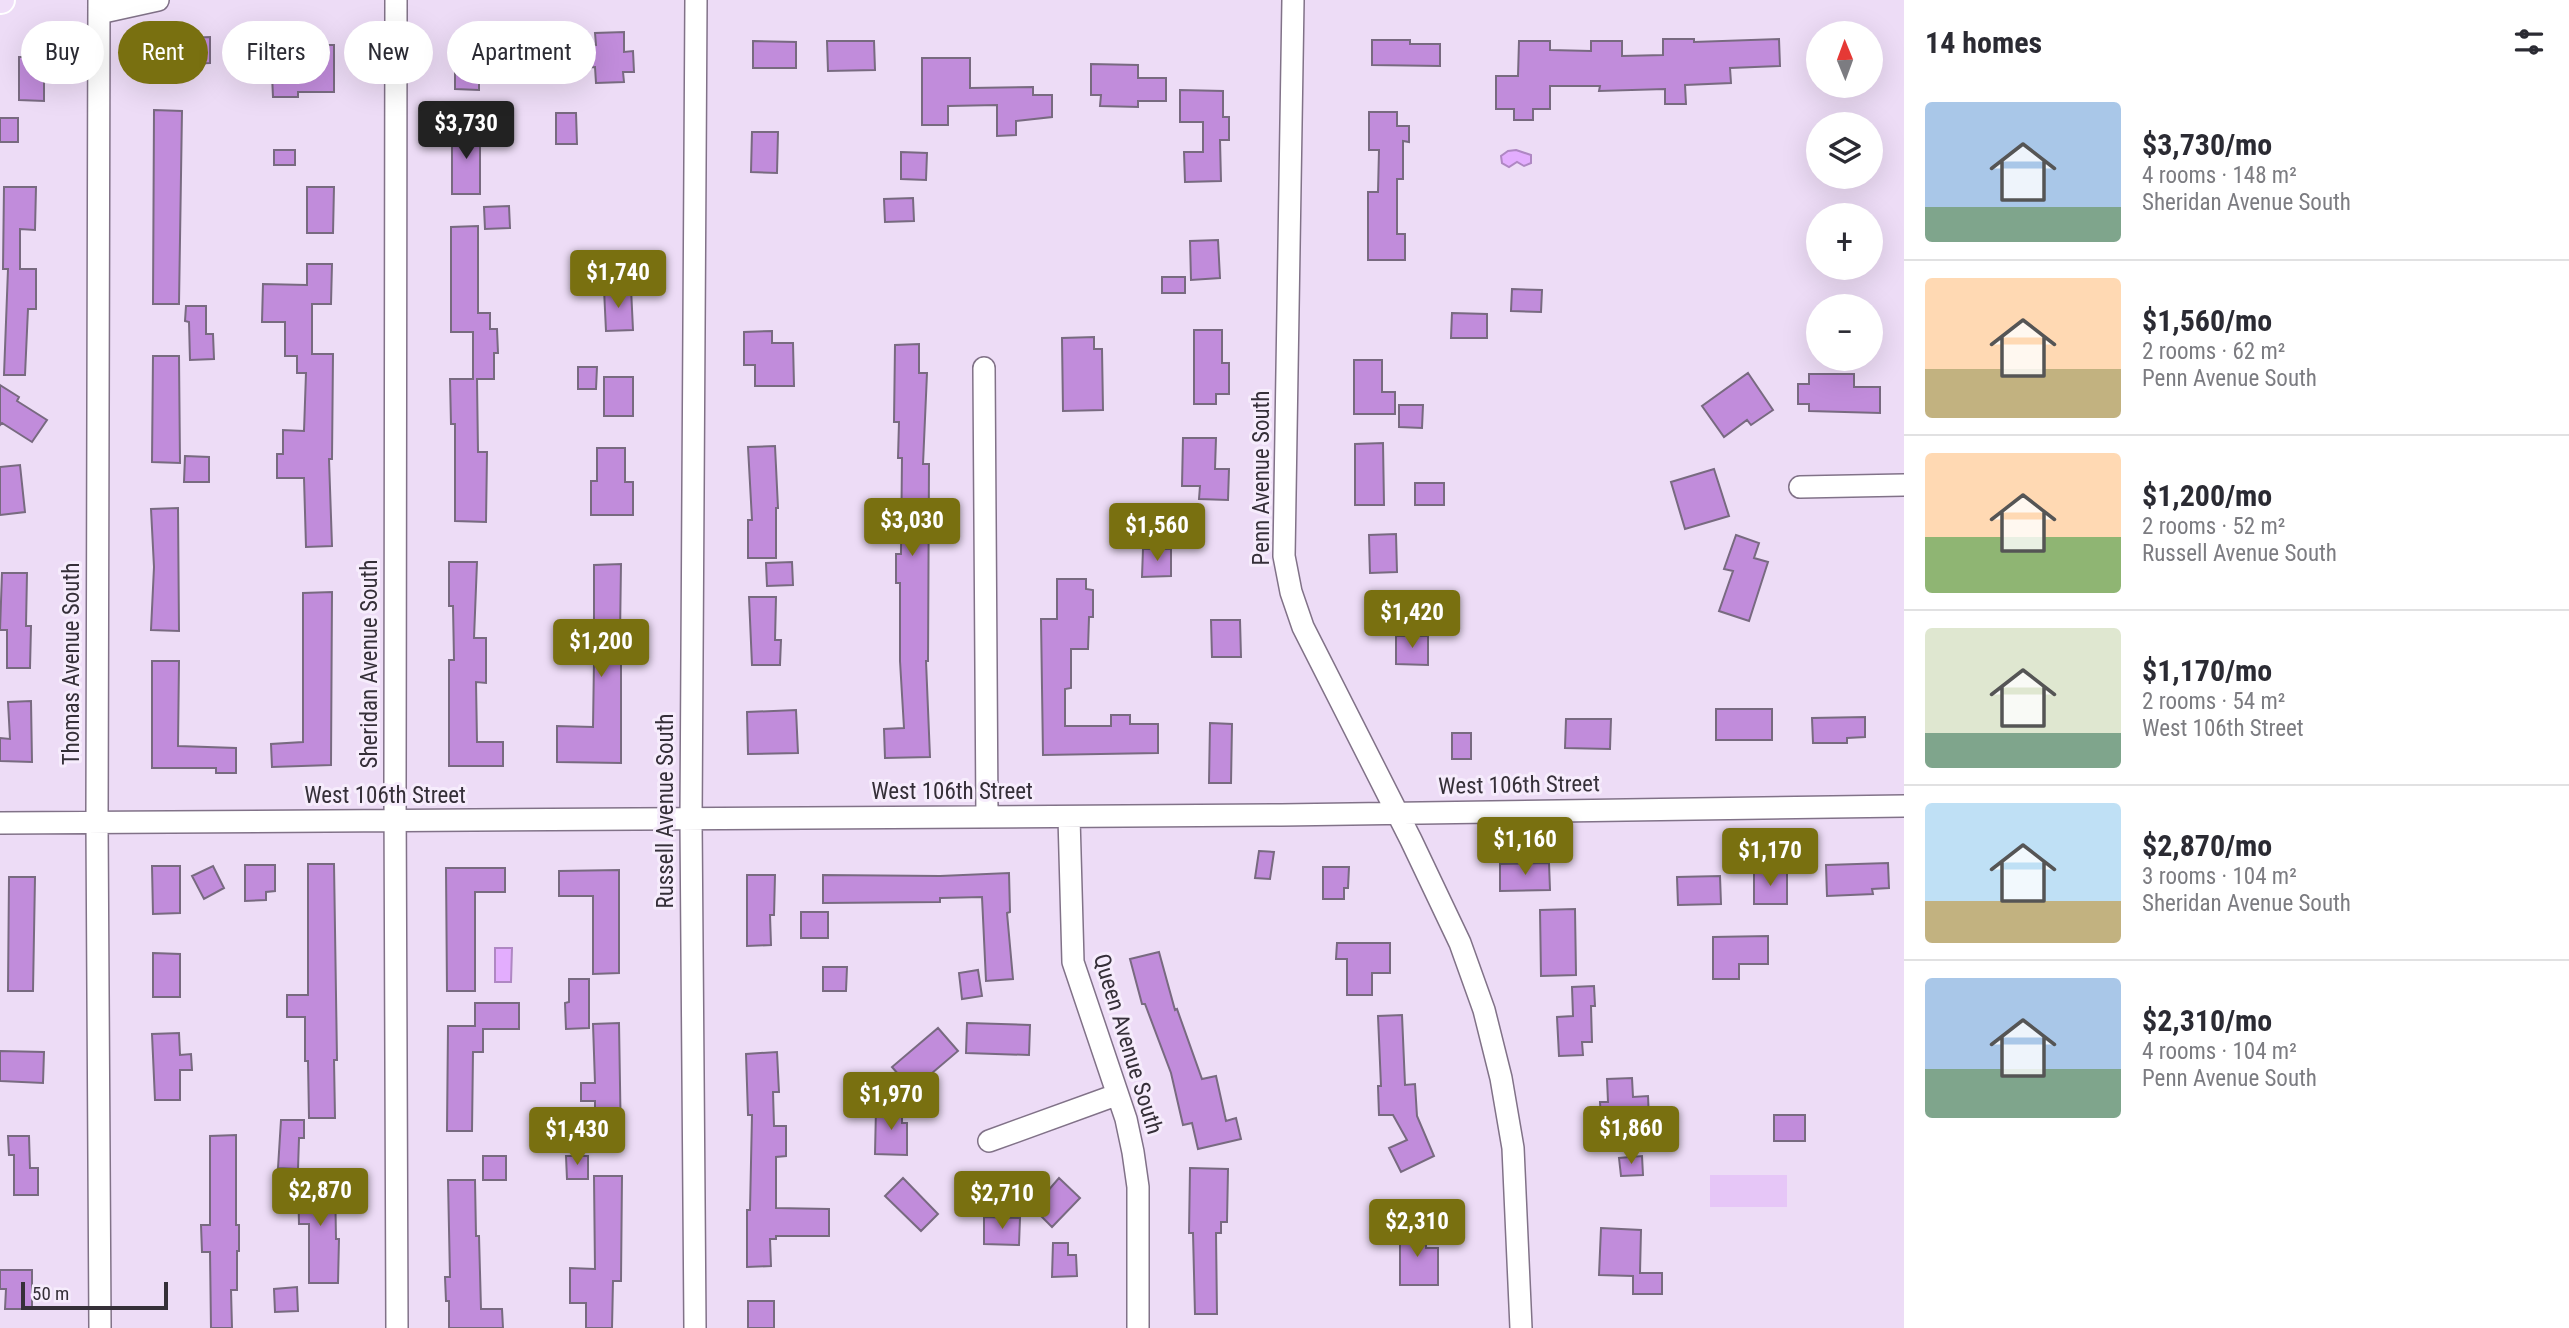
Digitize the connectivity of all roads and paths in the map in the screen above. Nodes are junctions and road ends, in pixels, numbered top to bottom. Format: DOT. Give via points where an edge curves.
graph roads {
  1 [pos="158,0"];
  2 [pos="396,0"];
  3 [pos="696,0"];
  4 [pos="1293,0"];
  5 [pos="99,6"];
  6 [pos="984,368"];
  7 [pos="1904,485"];
  8 [pos="1800,487"];
  9 [pos="1904,806"];
  10 [pos="1399,813"];
  11 [pos="987,817"];
  12 [pos="1069,817"];
  13 [pos="691,820"];
  14 [pos="395,821"];
  15 [pos="0,823"];
  16 [pos="97,823"];
  17 [pos="1116,1095"];
  18 [pos="989,1141"];
  19 [pos="100,1328"];
  20 [pos="397,1328"];
  21 [pos="695,1328"];
  22 [pos="1138,1328"];
  23 [pos="1521,1328"];
  1 -- 5 [label="street"];
  2 -- 14 [label="street, Sheridan Avenue South"];
  3 -- 13 [label="street, Russell Avenue South"];
  4 -- 10 [label="street, Penn Avenue South" via="1284,556 1303,627"];
  5 -- 16 [label="street, Thomas Avenue South"];
  6 -- 11 [label="street"];
  7 -- 8 [label="street"];
  9 -- 10 [label="street, West 106th Street"];
  10 -- 12 [label="street, West 106th Street"];
  10 -- 23 [label="street, Penn Avenue South" via="1460,943 1501,1078 1513,1148"];
  11 -- 12 [label="street, West 106th Street"];
  11 -- 13 [label="street, West 106th Street"];
  12 -- 17 [label="street, Queen Avenue South" via="1073,962"];
  13 -- 14 [label="street, West 106th Street"];
  13 -- 21 [label="street, Russell Avenue South"];
  14 -- 16 [label="street, West 106th Street"];
  14 -- 20 [label="street, Sheridan Avenue South"];
  15 -- 16 [label="street, West 106th Street"];
  16 -- 19 [label="street, Thomas Avenue South"];
  17 -- 18 [label="street"];
  17 -- 22 [label="street, Queen Avenue South" via="1128,1130 1138,1187"];
}
